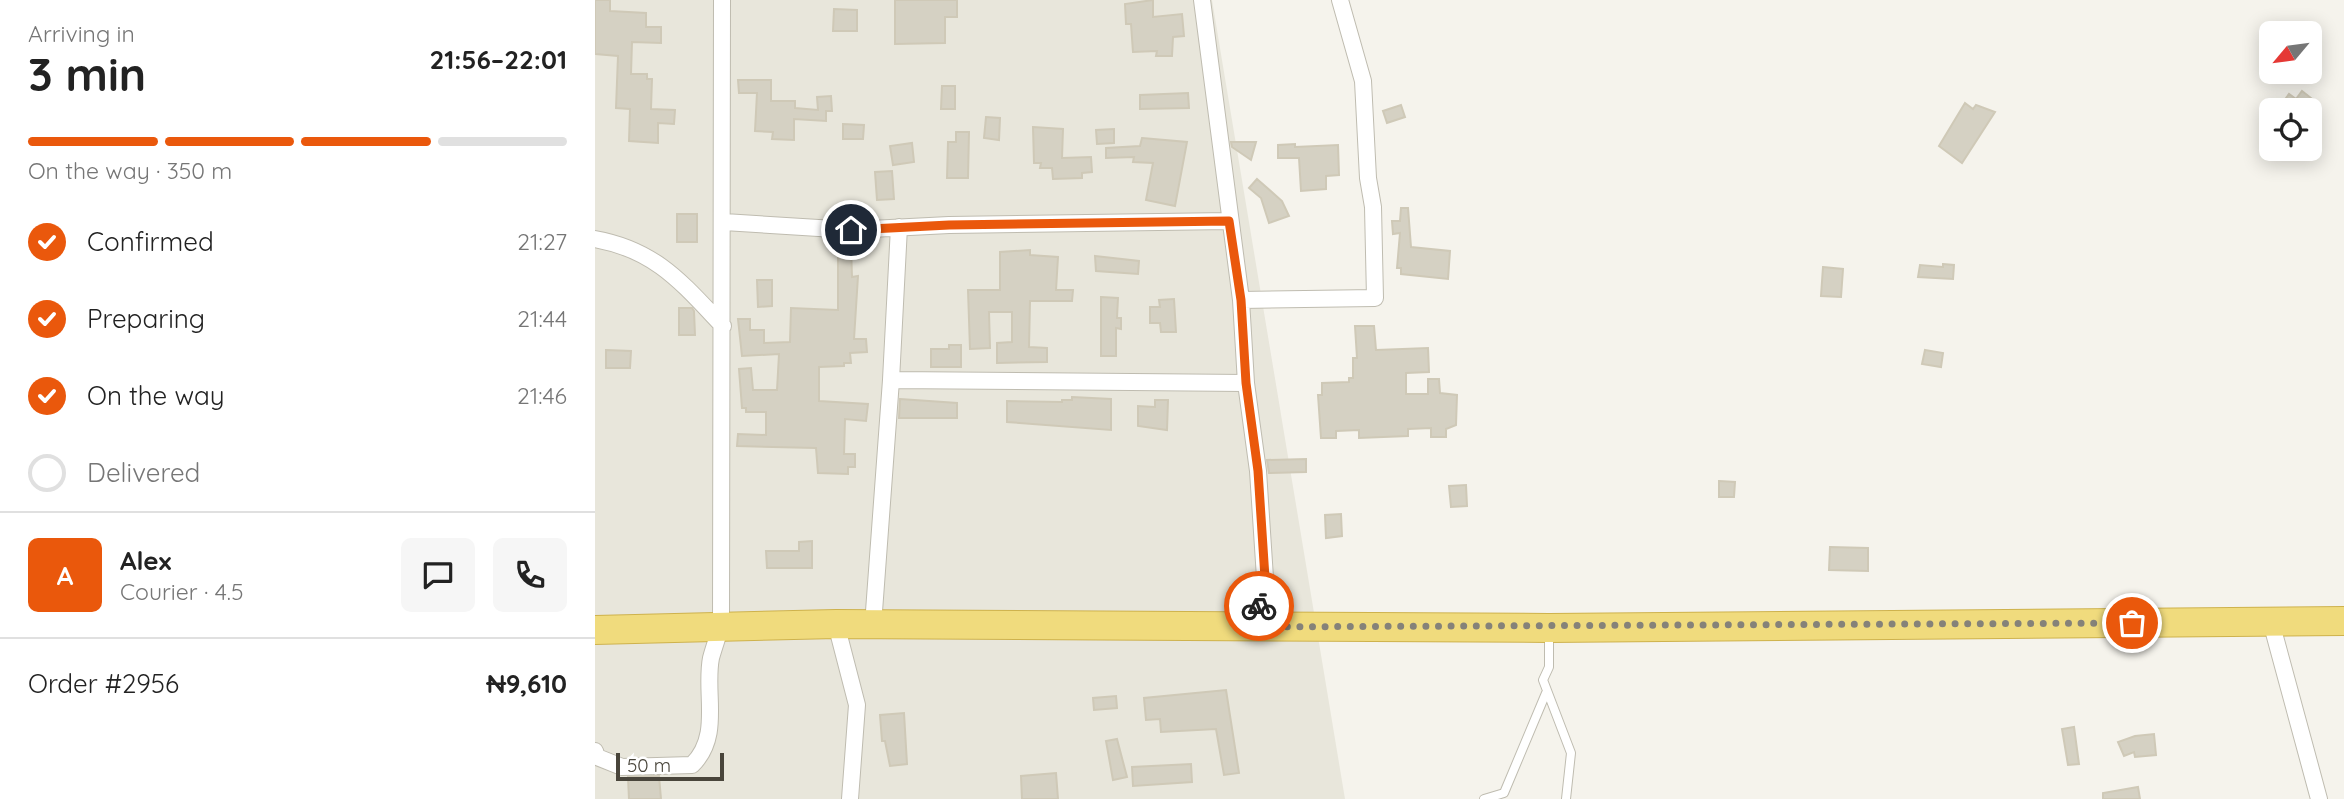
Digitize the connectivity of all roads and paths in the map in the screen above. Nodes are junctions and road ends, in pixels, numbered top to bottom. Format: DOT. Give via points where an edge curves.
graph roads {
  1 [pos="722,0"];
  2 [pos="1202,0"];
  3 [pos="1340,0"];
  4 [pos="1229,221"];
  5 [pos="724,222"];
  6 [pos="899,227"];
  7 [pos="595,239"];
  8 [pos="1241,300"];
  9 [pos="723,326"];
  10 [pos="891,380"];
  11 [pos="1246,383"];
  12 [pos="2344,621"];
  13 [pos="2271,622"];
  14 [pos="836,624"];
  15 [pos="873,625"];
  16 [pos="721,626"];
  17 [pos="1248,627"];
  18 [pos="1549,628"];
  19 [pos="595,630"];
  20 [pos="1546,693"];
  21 [pos="595,751"];
  22 [pos="850,799"];
  23 [pos="1484,799"];
  24 [pos="1566,799"];
  25 [pos="2319,799"];
  1 -- 5 [label="street"];
  2 -- 4 [label="street"];
  3 -- 8 [label="street" via="1363,81 1375,298"];
  4 -- 6 [label="street"];
  4 -- 8 [label="street"];
  5 -- 6 [label="street" via="851,230"];
  5 -- 9 [label="street"];
  6 -- 10 [label="street"];
  7 -- 9 [label="street" via="641,251 678,280"];
  8 -- 11 [label="street"];
  9 -- 16 [label="street"];
  10 -- 11 [label="street"];
  10 -- 15 [label="street"];
  11 -- 17 [label="street" via="1258,471 1266,593"];
  12 -- 13 [label="highway"];
  13 -- 18 [label="highway"];
  13 -- 25 [label="street"];
  14 -- 15 [label="highway"];
  14 -- 16 [label="highway"];
  14 -- 22 [label="street" via="857,705"];
  15 -- 17 [label="highway"];
  16 -- 19 [label="highway"];
  16 -- 21 [label="street" via="711,660 710,725 705,748 692,765 622,767 597,757"];
  17 -- 18 [label="highway"];
  18 -- 20 [label="lane" via="1549,667 1543,680"];
  20 -- 23 [label="lane" via="1504,793"];
  20 -- 24 [label="lane" via="1571,753"];
}
